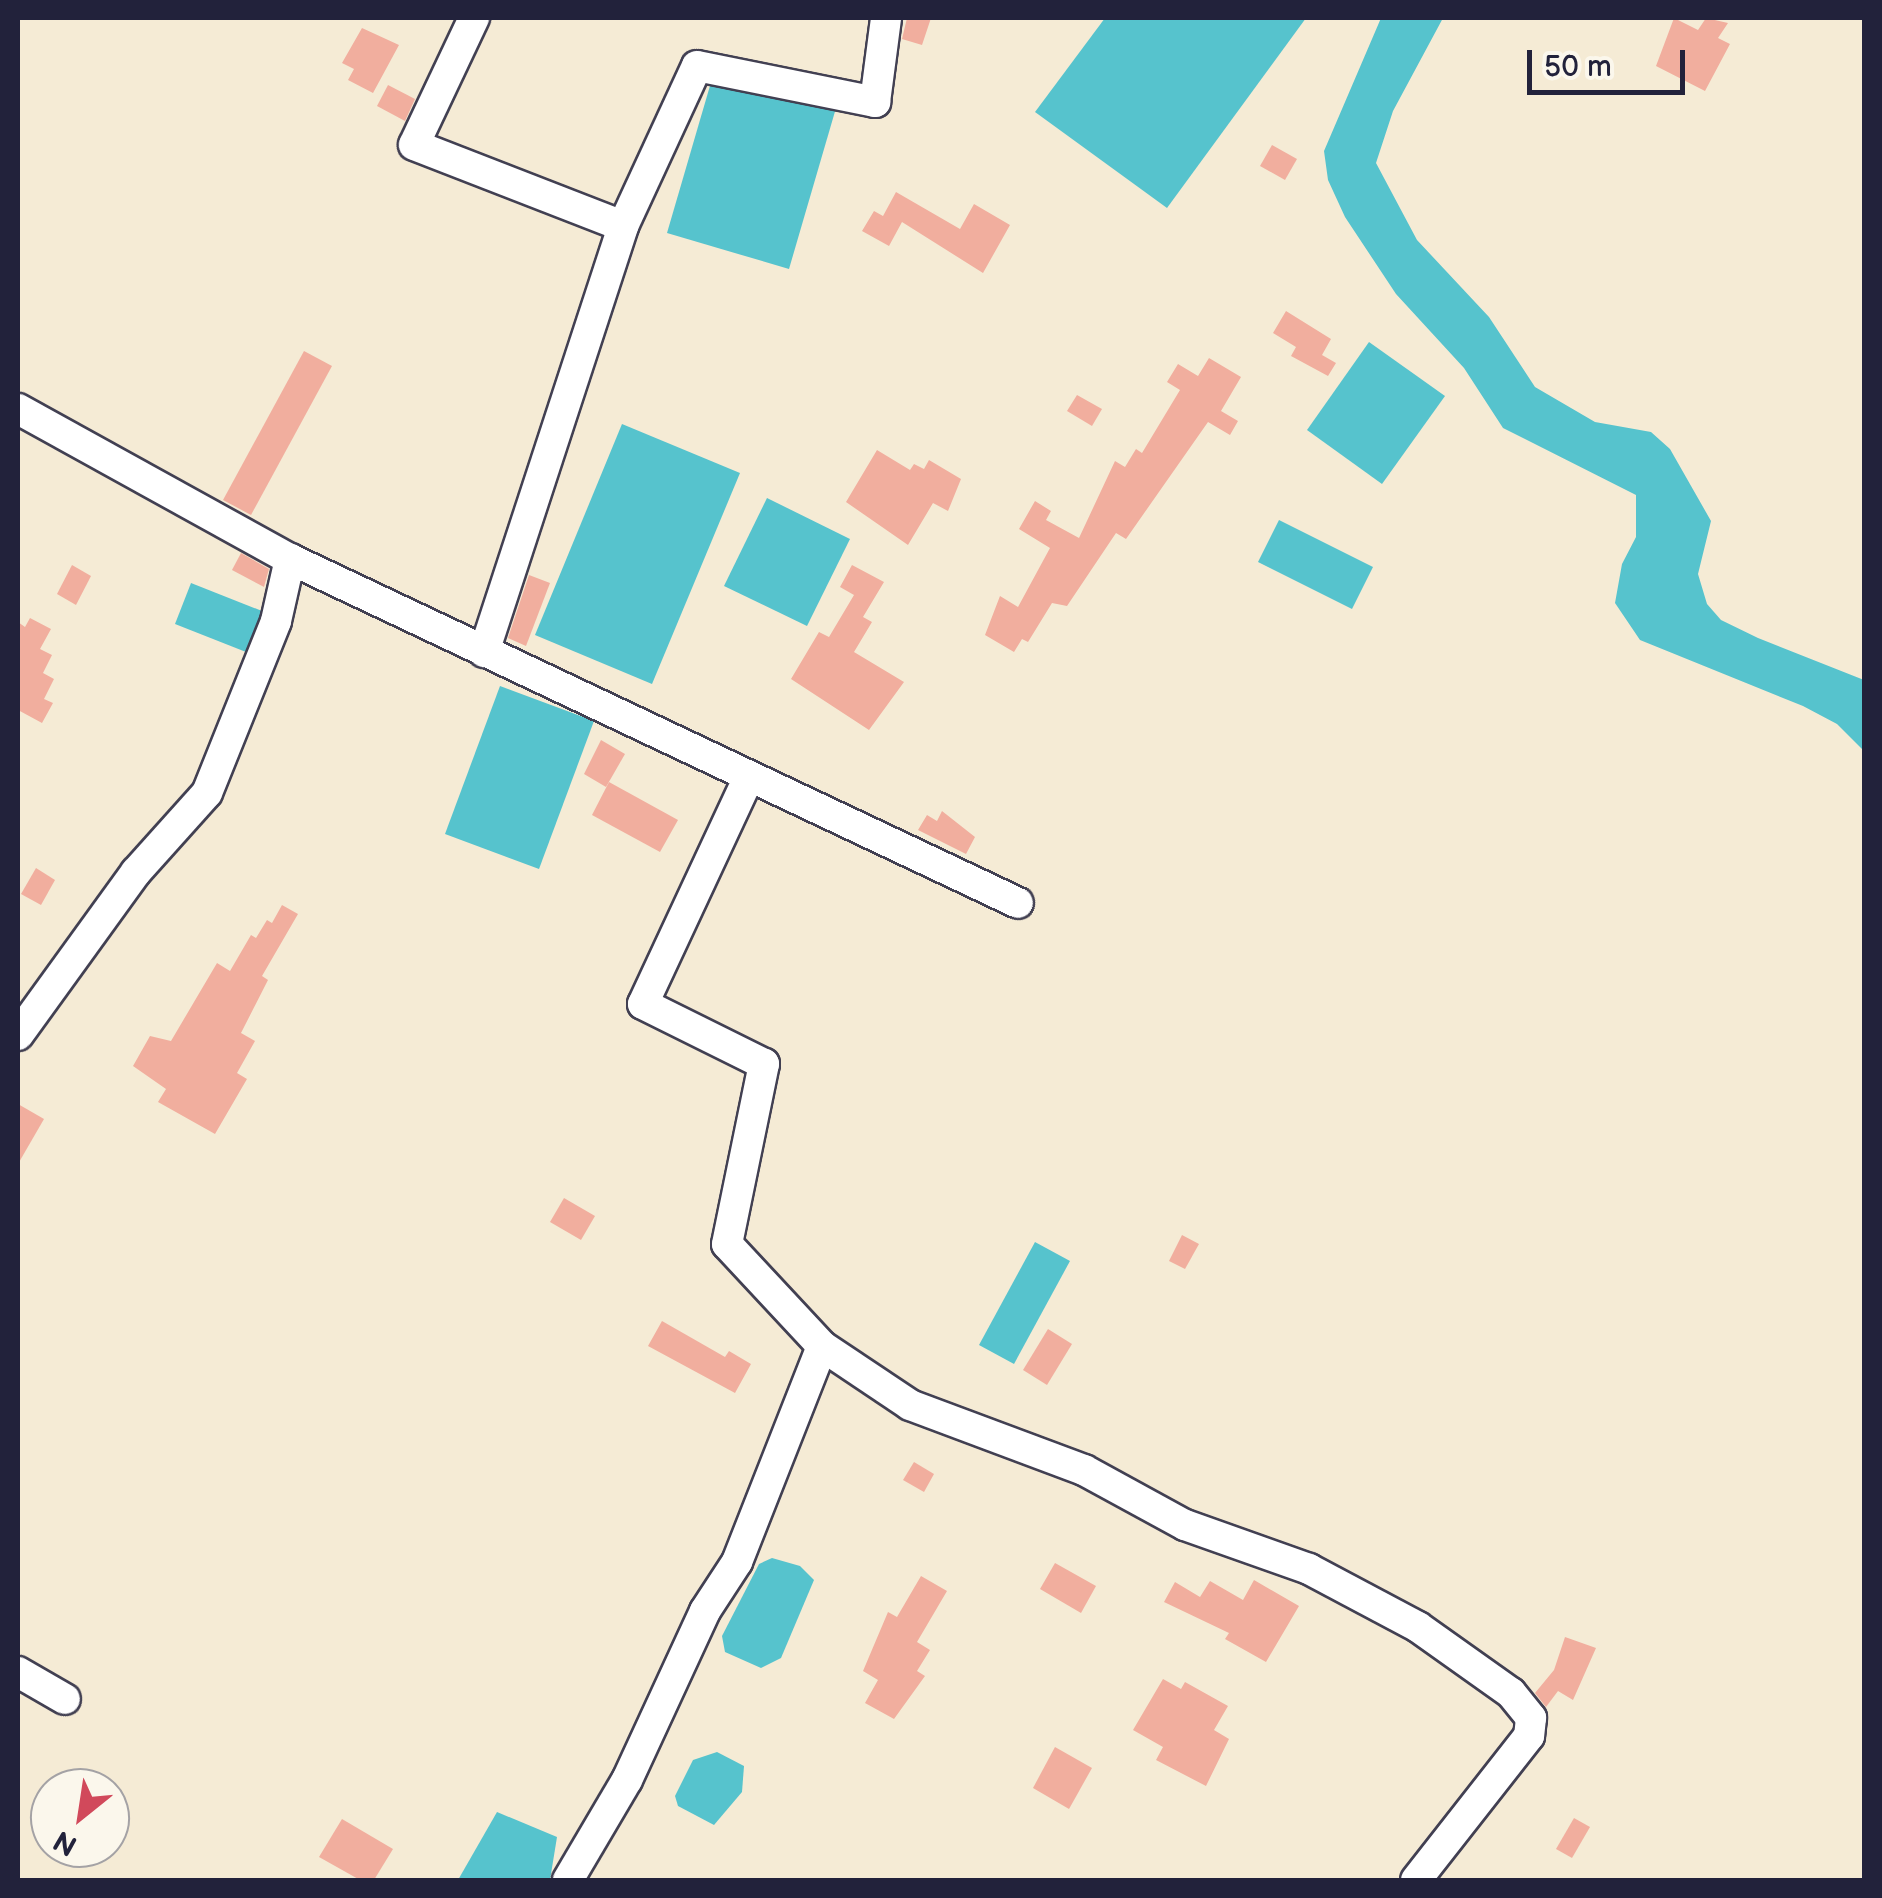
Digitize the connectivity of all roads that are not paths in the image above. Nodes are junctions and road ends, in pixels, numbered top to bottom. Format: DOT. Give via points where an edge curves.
graph roads {
  1 [pos="474,18"];
  2 [pos="886,18"];
  3 [pos="624,226"];
  4 [pos="18,409"];
  5 [pos="290,558"];
  6 [pos="484,652"];
  7 [pos="750,776"];
  8 [pos="1018,904"];
  9 [pos="18,1035"];
  10 [pos="822,1346"];
  11 [pos="18,1672"];
  12 [pos="65,1699"];
  13 [pos="568,1880"];
  14 [pos="1416,1880"];
  1 -- 3 [label="street" via="414,145"];
  2 -- 3 [label="street" via="875,102 696,66"];
  3 -- 6 [label="street"];
  4 -- 5 [label="street"];
  5 -- 6 [label="street"];
  5 -- 9 [label="street" via="276,621 207,793 136,872"];
  6 -- 7 [label="street"];
  7 -- 8 [label="street"];
  7 -- 10 [label="street" via="643,1004 764,1064 727,1244"];
  10 -- 13 [label="street" via="737,1562 705,1610 627,1780"];
  10 -- 14 [label="street" via="910,1405 1084,1470 1186,1526 1309,1569 1418,1626 1511,1693 1531,1718 1529,1736"];
  11 -- 12 [label="street"];
}
